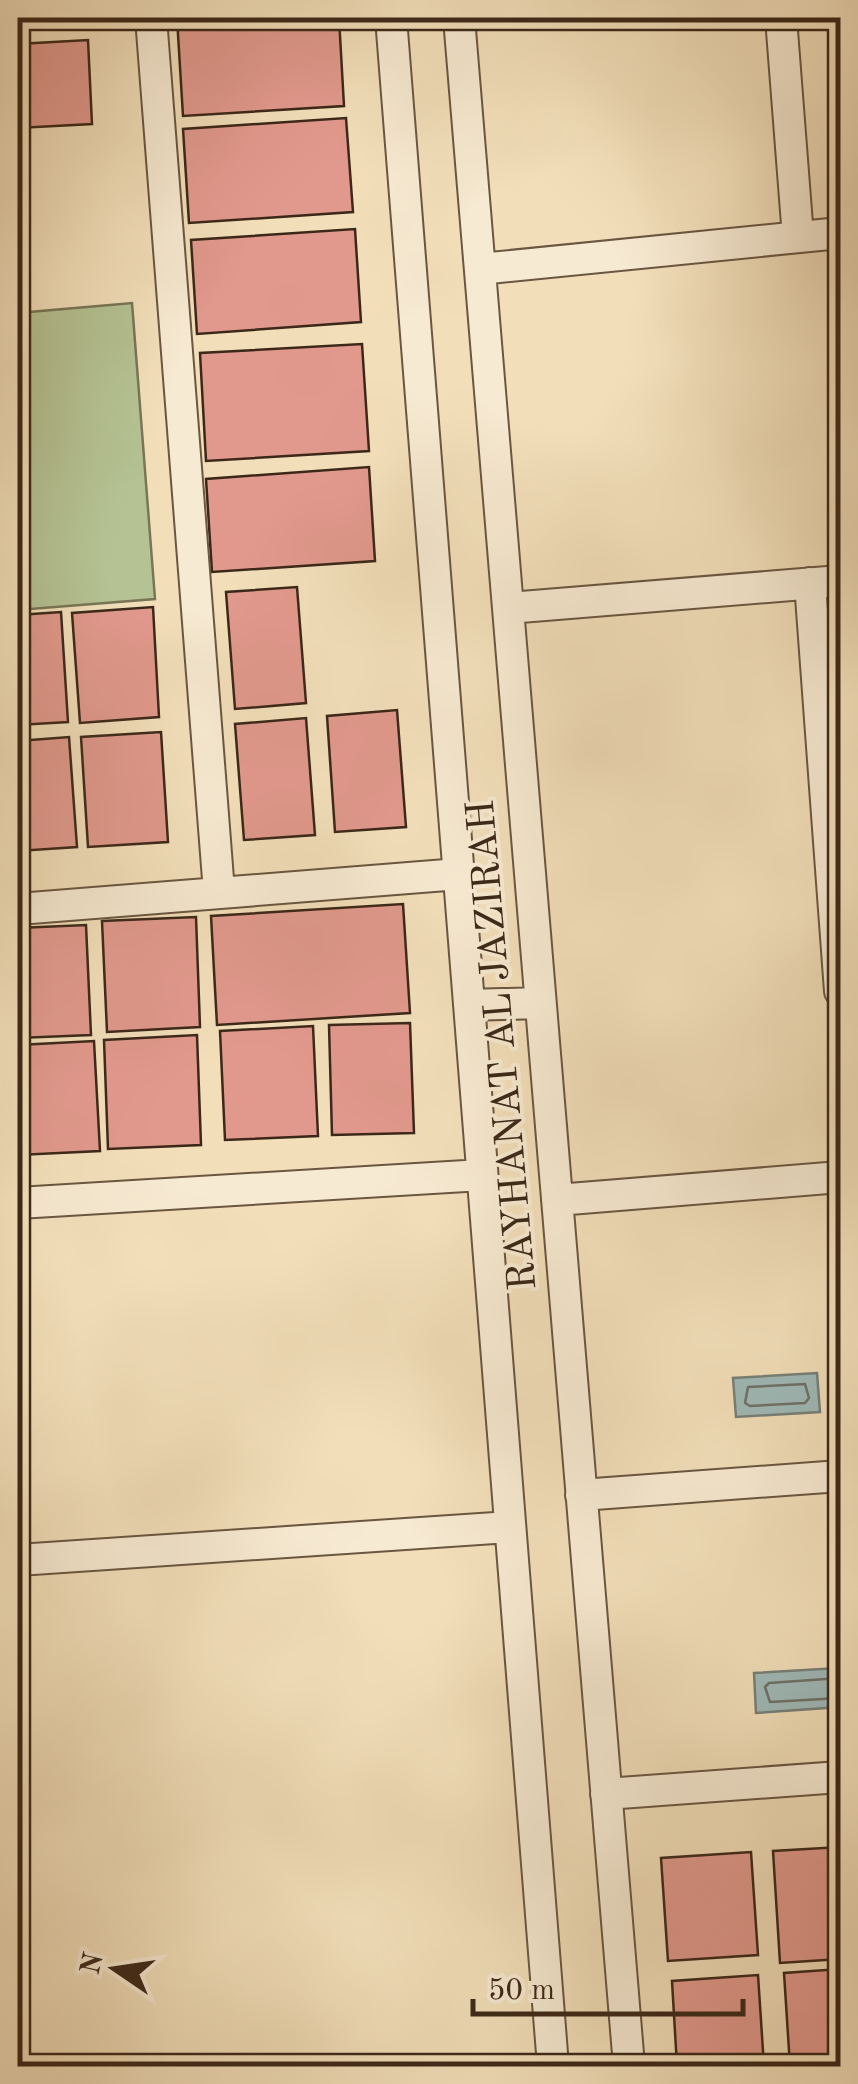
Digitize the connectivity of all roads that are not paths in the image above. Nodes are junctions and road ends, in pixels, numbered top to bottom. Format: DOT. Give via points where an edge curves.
graph roads {
  1 [pos="151,18"];
  2 [pos="391,18"];
  3 [pos="459,18"];
  4 [pos="781,18"];
  5 [pos="840,233"];
  6 [pos="798,237"];
  7 [pos="480,269"];
  8 [pos="825,582"];
  9 [pos="508,608"];
  10 [pos="836,873"];
  11 [pos="459,874"];
  12 [pos="219,892"];
  13 [pos="18,908"];
  14 [pos="840,990"];
  15 [pos="540,1002"];
  16 [pos="469,1005"];
  17 [pos="482,1175"];
  18 [pos="840,1176"];
  19 [pos="557,1200"];
  20 [pos="18,1203"];
  21 [pos="840,1476"];
  22 [pos="581,1495"];
  23 [pos="510,1527"];
  24 [pos="18,1560"];
  25 [pos="840,1778"];
  26 [pos="606,1794"];
  27 [pos="553,2066"];
  28 [pos="628,2066"];
  1 -- 12 [label="street"];
  2 -- 11 [label="street, RAYHANAT AL JAZIRAH"];
  3 -- 7 [label="street, RAYHANAT AL JAZIRAH"];
  4 -- 6 [label="street"];
  5 -- 6 [label="street"];
  6 -- 7 [label="street"];
  7 -- 9 [label="street, RAYHANAT AL JAZIRAH"];
  8 -- 9 [label="street"];
  8 -- 10 [label="street"];
  9 -- 15 [label="street, RAYHANAT AL JAZIRAH"];
  10 -- 14 [label="street"];
  11 -- 12 [label="street"];
  11 -- 16 [label="street, RAYHANAT AL JAZIRAH"];
  12 -- 13 [label="street"];
  15 -- 16 [label="street"];
  15 -- 19 [label="street, RAYHANAT AL JAZIRAH"];
  16 -- 17 [label="street, RAYHANAT AL JAZIRAH"];
  17 -- 20 [label="street"];
  17 -- 23 [label="street, RAYHANAT AL JAZIRAH"];
  18 -- 19 [label="street"];
  19 -- 22 [label="street, RAYHANAT AL JAZIRAH"];
  21 -- 22 [label="street"];
  22 -- 26 [label="street, RAYHANAT AL JAZIRAH"];
  23 -- 24 [label="street"];
  23 -- 27 [label="street, RAYHANAT AL JAZIRAH"];
  25 -- 26 [label="street"];
  26 -- 28 [label="street, RAYHANAT AL JAZIRAH"];
}
